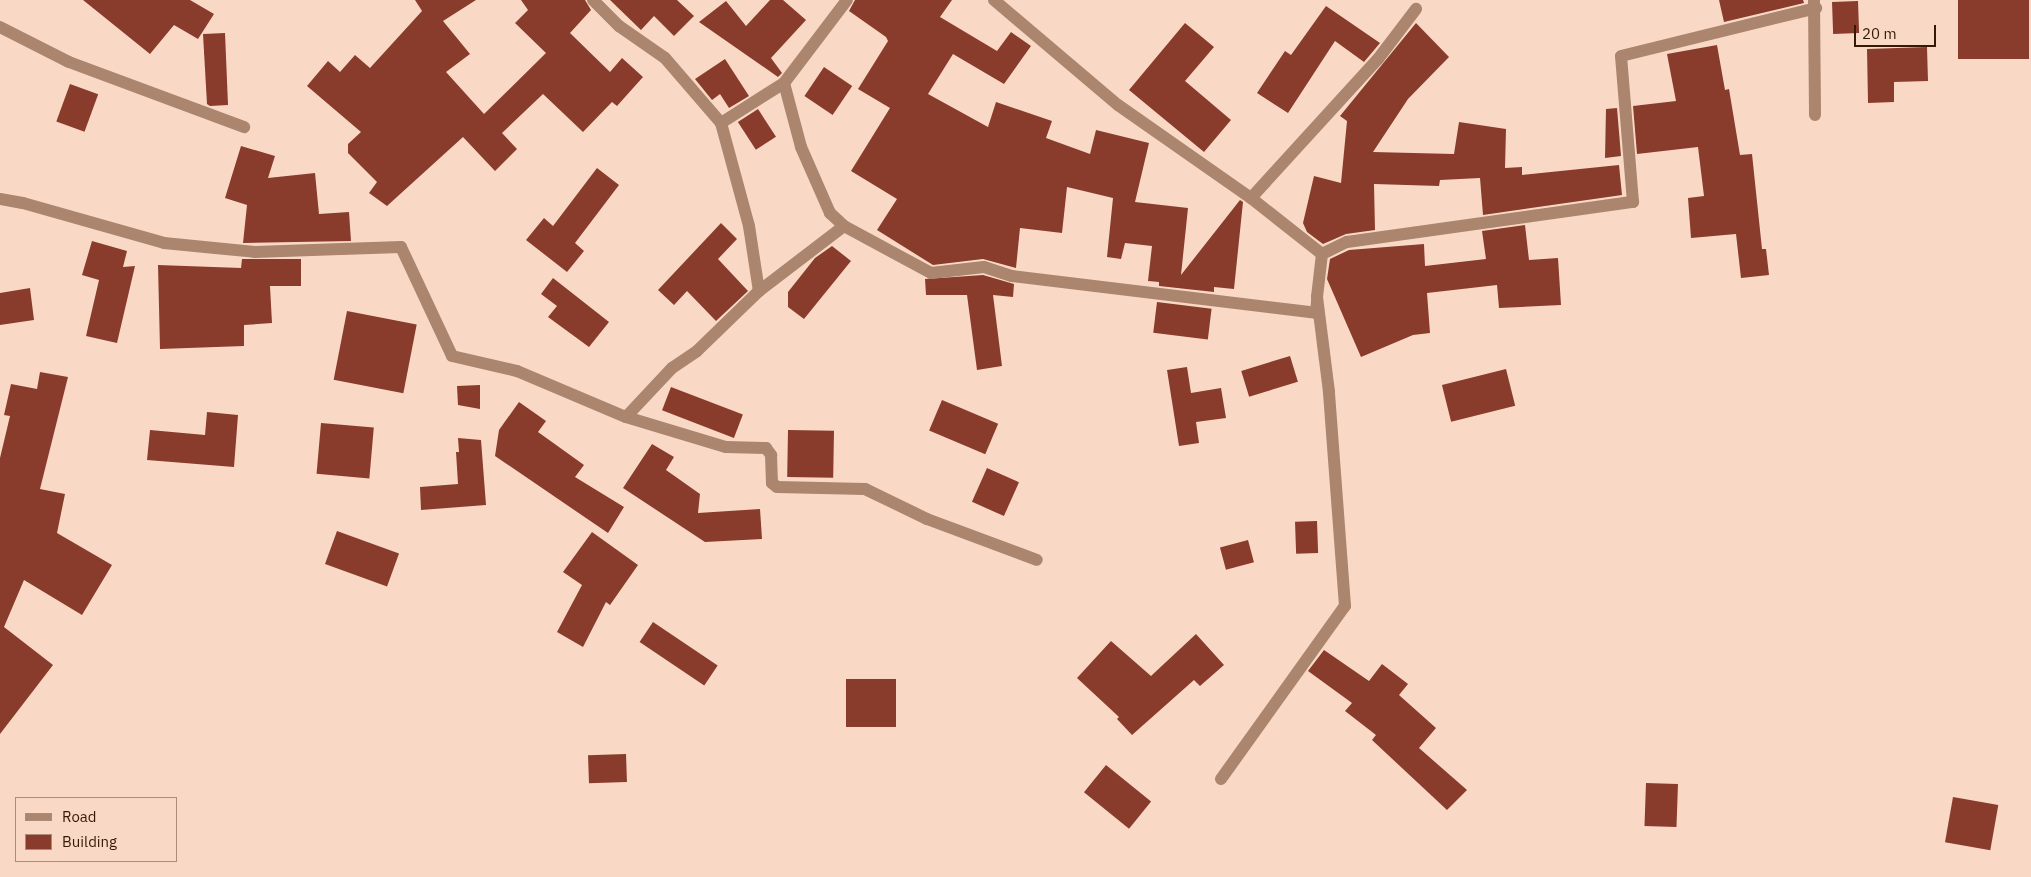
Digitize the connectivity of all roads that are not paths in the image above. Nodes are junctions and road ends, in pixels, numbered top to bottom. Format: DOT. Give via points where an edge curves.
graph roads {
  1 [pos="593,0"];
  2 [pos="847,0"];
  3 [pos="994,0"];
  4 [pos="1815,4"];
  5 [pos="1416,9"];
  6 [pos="0,27"];
  7 [pos="784,82"];
  8 [pos="1815,114"];
  9 [pos="721,123"];
  10 [pos="244,128"];
  11 [pos="1251,198"];
  12 [pos="0,199"];
  13 [pos="844,226"];
  14 [pos="1322,254"];
  15 [pos="760,291"];
  16 [pos="1318,297"];
  17 [pos="626,418"];
  18 [pos="1037,560"];
  19 [pos="1221,779"];
  1 -- 9 [label="street" via="619,26 665,58"];
  2 -- 7 [label="street"];
  3 -- 11 [label="street" via="1118,105"];
  4 -- 8 [label="street"];
  4 -- 14 [label="street" via="1621,56 1633,202 1347,242"];
  5 -- 11 [label="street" via="1378,59"];
  6 -- 10 [label="street" via="69,62"];
  7 -- 9 [label="street"];
  7 -- 13 [label="street" via="801,148 830,213"];
  9 -- 15 [label="street" via="749,226"];
  11 -- 14 [label="street"];
  12 -- 17 [label="street" via="164,242 255,252 401,247 452,356 518,371"];
  13 -- 15 [label="street"];
  13 -- 16 [label="street" via="931,274 984,268 1012,276 1316,313"];
  14 -- 16 [label="street"];
  15 -- 17 [label="street" via="698,351 672,368"];
  16 -- 19 [label="street" via="1329,392 1345,606"];
  17 -- 18 [label="street" via="726,447 766,448 771,455 772,483 776,487 865,489 927,519"];
}
